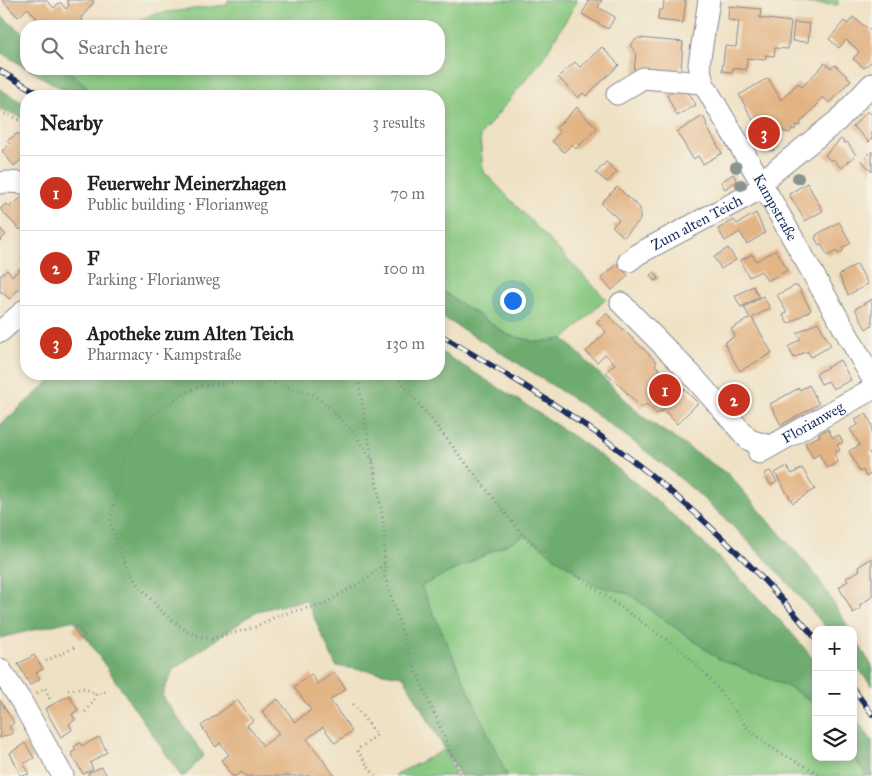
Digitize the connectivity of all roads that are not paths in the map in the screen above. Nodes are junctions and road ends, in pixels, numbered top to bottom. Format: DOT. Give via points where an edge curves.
graph roads {
  1 [pos="709,0"];
  2 [pos="703,83"];
  3 [pos="872,84"];
  4 [pos="617,94"];
  5 [pos="0,183"];
  6 [pos="20,183"];
  7 [pos="763,184"];
  8 [pos="629,261"];
  9 [pos="621,303"];
  10 [pos="20,314"];
  11 [pos="4,329"];
  12 [pos="0,344"];
  13 [pos="872,378"];
  14 [pos="872,389"];
  15 [pos="0,669"];
  16 [pos="63,776"];
  1 -- 2 [label="street, Kampstraße" via="699,64"];
  2 -- 4 [label="street" via="643,78"];
  2 -- 7 [label="street, Kampstraße"];
  3 -- 7 [label="street, Zum alten Teich" via="837,121"];
  5 -- 6 [label="street"];
  7 -- 8 [label="street, Zum alten Teich"];
  7 -- 13 [label="street, Kampstraße"];
  9 -- 14 [label="street, Florianweg" via="762,451"];
  10 -- 11 [label="street"];
  11 -- 12 [label="street"];
  15 -- 16 [label="street"];
}
